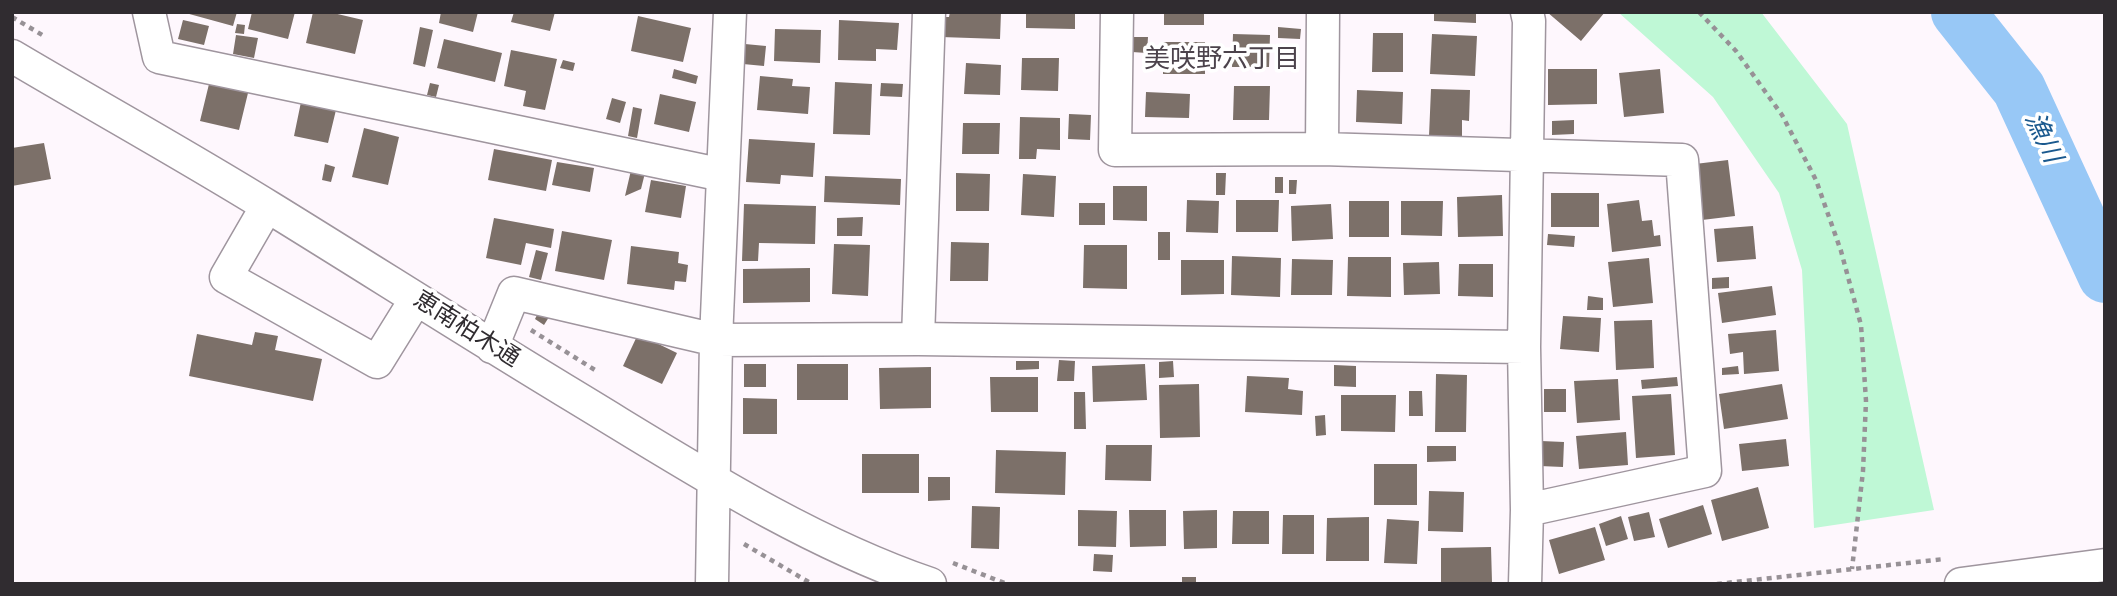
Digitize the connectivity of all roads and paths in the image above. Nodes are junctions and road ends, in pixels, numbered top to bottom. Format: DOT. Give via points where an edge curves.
graph roads {
  1 [pos="149,12"];
  2 [pos="730,12"];
  3 [pos="929,12"];
  4 [pos="1117,12"];
  5 [pos="1323,12"];
  6 [pos="1527,12"];
  7 [pos="1699,12"];
  8 [pos="12,56"];
  9 [pos="1322,149"];
  10 [pos="1526,154"];
  11 [pos="723,175"];
  12 [pos="267,206"];
  13 [pos="416,299"];
  14 [pos="716,340"];
  15 [pos="918,340"];
  16 [pos="492,346"];
  17 [pos="1524,347"];
  18 [pos="713,480"];
  19 [pos="1527,510"];
  20 [pos="1904,564"];
  21 [pos="2105,565"];
  22 [pos="1852,569"];
  23 [pos="712,584"];
  24 [pos="930,584"];
  25 [pos="1525,584"];
  26 [pos="1717,584"];
  27 [pos="1961,584"];
  1 -- 11 [label="street" via="159,57"];
  2 -- 11 [label="street"];
  3 -- 15 [label="street"];
  4 -- 9 [label="street" via="1115,150"];
  5 -- 9 [label="street"];
  6 -- 10 [label="street"];
  7 -- 22 [label="path" via="1736,51 1782,115 1816,180 1841,251 1861,324 1866,401"];
  8 -- 12 [label="street, 恵南柏木通"];
  9 -- 10 [label="street"];
  10 -- 17 [label="street"];
  10 -- 19 [label="street" via="1682,160 1706,471"];
  11 -- 14 [label="street"];
  12 -- 13 [label="street, 恵南柏木通"];
  12 -- 13 [label="street" via="226,278 377,362"];
  13 -- 16 [label="street, 恵南柏木通"];
  14 -- 15 [label="street"];
  14 -- 16 [label="street" via="514,293"];
  14 -- 18 [label="street"];
  15 -- 17 [label="street"];
  16 -- 18 [label="street, 恵南柏木通"];
  17 -- 19 [label="street"];
  18 -- 23 [label="street"];
  18 -- 24 [label="street, 恵南柏木通" via="818,538"];
  19 -- 25 [label="street"];
  20 -- 22 [label="path"];
  21 -- 27 [label="street"];
  22 -- 26 [label="path"];
}
